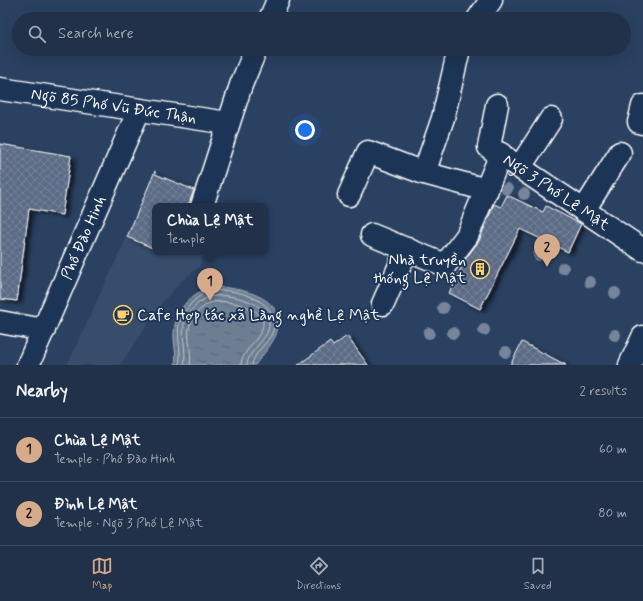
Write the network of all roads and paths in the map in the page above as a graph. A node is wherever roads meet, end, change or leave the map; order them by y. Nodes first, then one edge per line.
1 (278, 0) edge
2 (273, 12) edge
3 (253, 56) edge
4 (457, 56) edge
5 (0, 89) edge
6 (497, 105) dead end
7 (643, 106) edge
8 (139, 110) junction
9 (551, 119) dead end
10 (228, 123) junction
11 (643, 123) edge
12 (620, 153) dead end
13 (501, 154) junction
14 (520, 167) junction
15 (424, 173) junction
16 (487, 190) junction
17 (349, 195) dead end
18 (203, 203) edge
19 (584, 210) junction
20 (372, 235) dead end
21 (407, 249) junction
22 (643, 250) edge
23 (383, 304) dead end
24 (0, 322) edge
25 (44, 330) junction
26 (643, 337) edge
27 (28, 365) edge
28 (630, 365) edge

1 - 2 street
3 - 10 street
4 - 15 street
5 - 8 street, Ngõ 85 Phố Vũ Đức Thận
6 - 13 street
7 - 11 street
8 - 10 street, Ngõ 85 Phố Vũ Đức Thận
8 - 25 street, Phố Đào Hinh
9 - 14 street
10 - 18 street
12 - 19 street
13 - 14 street, Ngõ 3 Phố Lệ Mật
13 - 16 street, Ngõ 3 Phố Lệ Mật
14 - 19 street, Ngõ 3 Phố Lệ Mật
15 - 16 street
15 - 17 street
16 - 21 street, Ngõ 3 Phố Lệ Mật
19 - 22 street, Ngõ 3 Phố Lệ Mật
20 - 21 street, Ngõ 3 Phố Lệ Mật
21 - 23 street
24 - 25 street
25 - 27 street, Phố Đào Hinh
26 - 28 street

